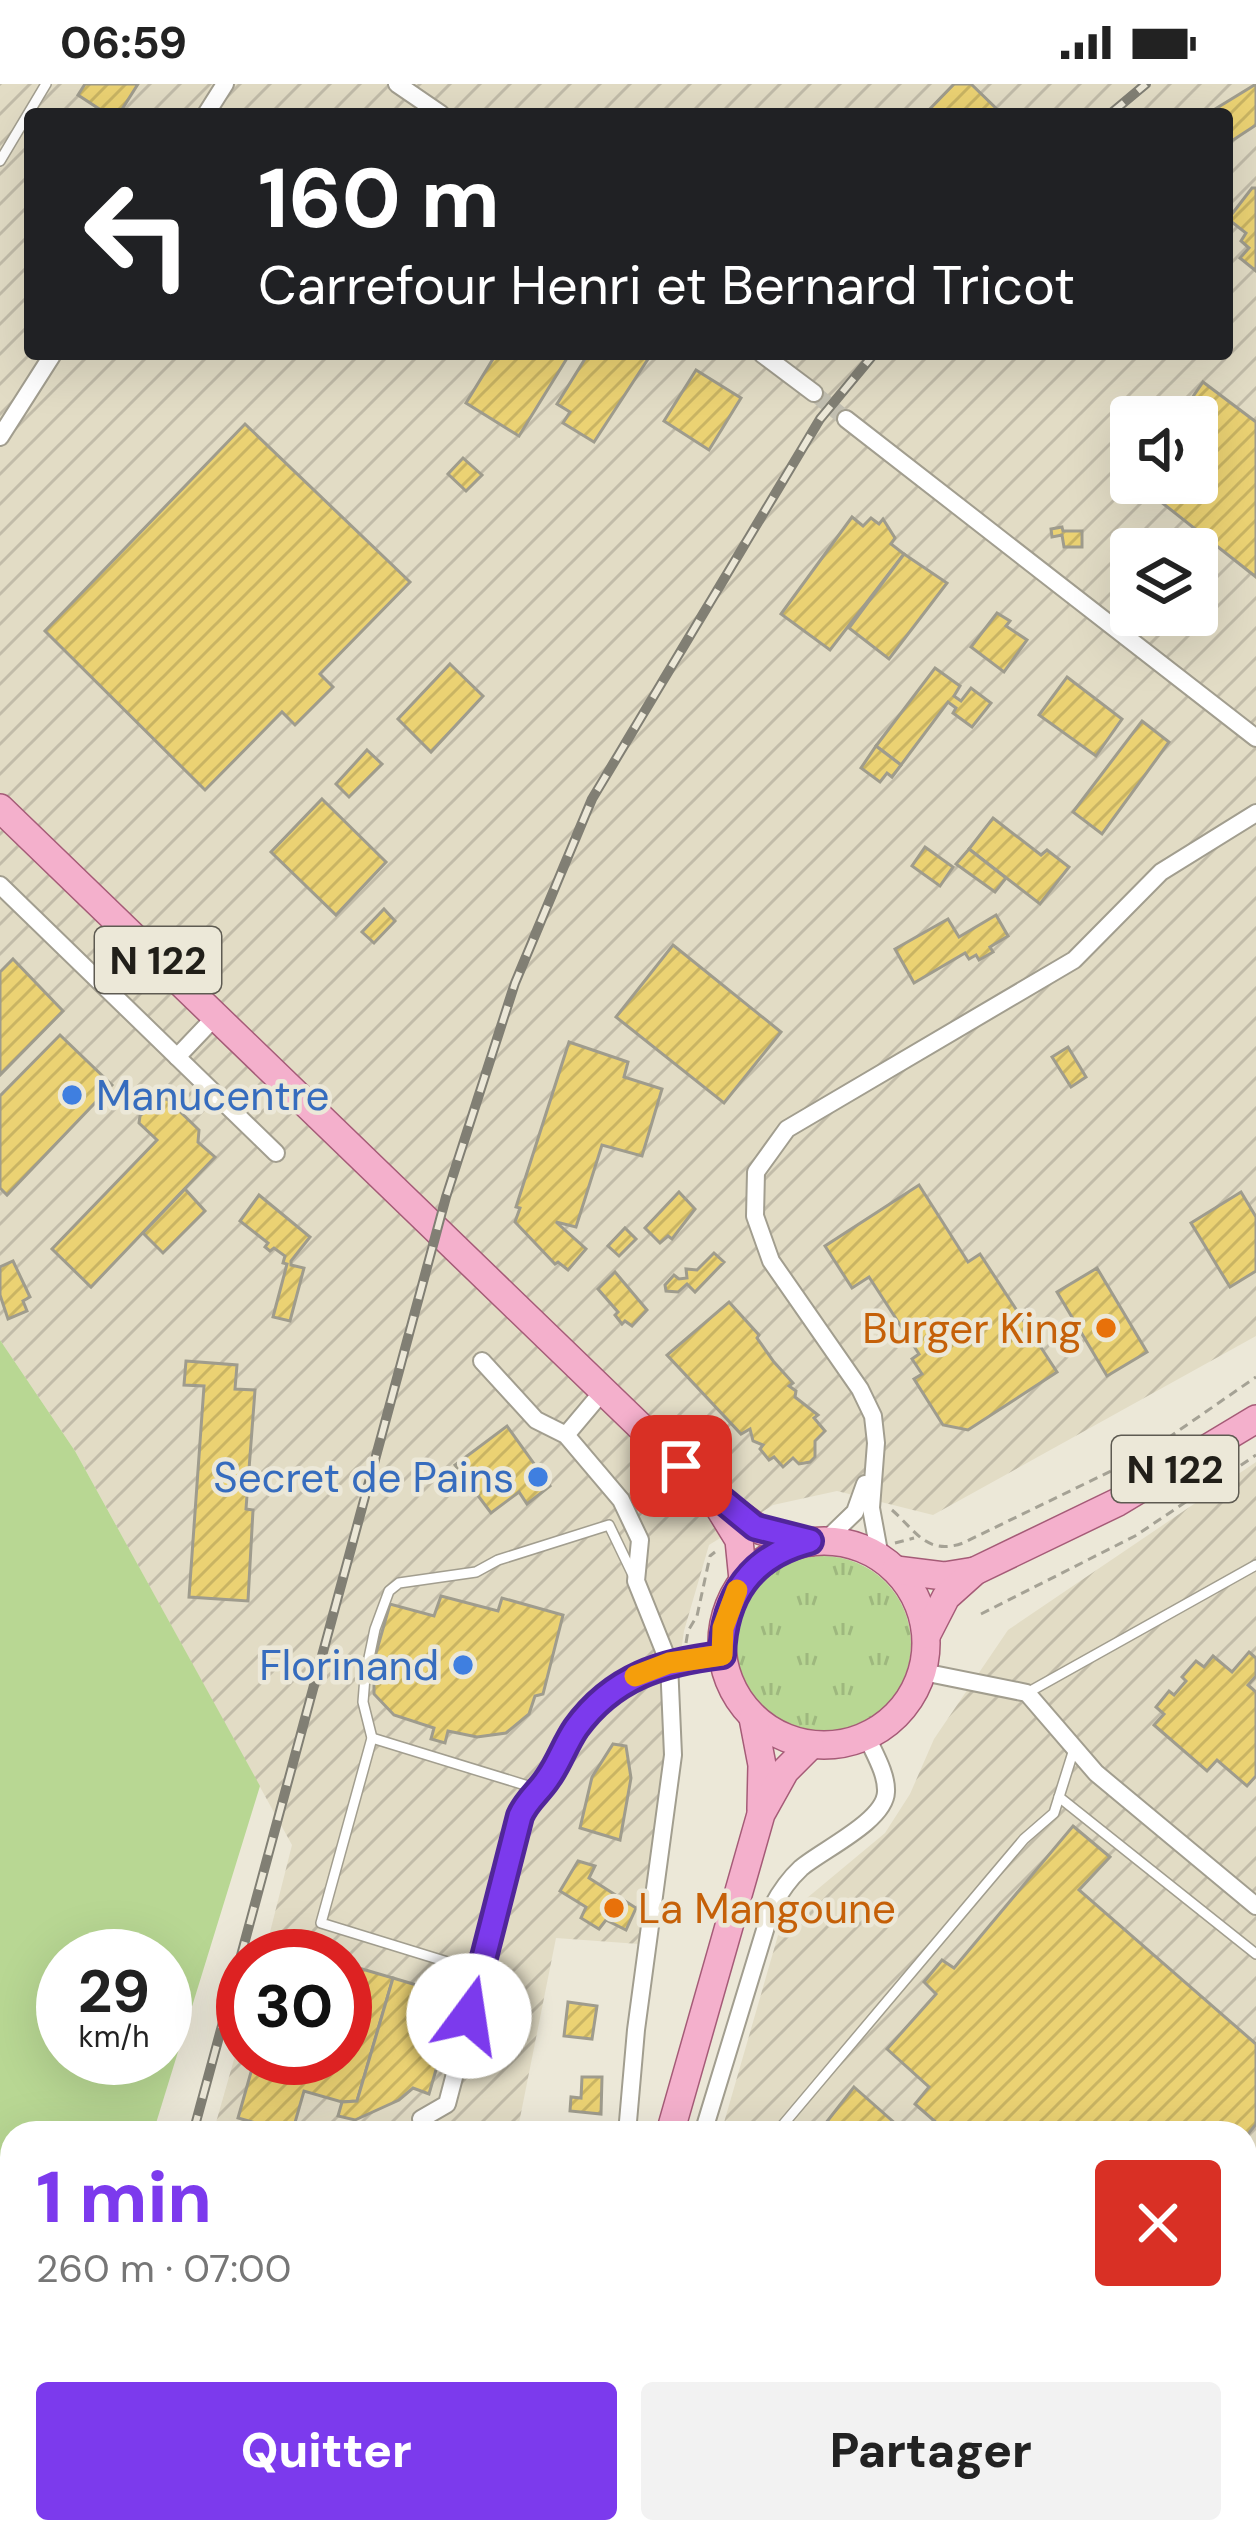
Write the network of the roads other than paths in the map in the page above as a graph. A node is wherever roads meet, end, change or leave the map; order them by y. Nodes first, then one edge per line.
1 (397, 84) edge
2 (432, 108) edge
3 (24, 120) edge
4 (0, 160) edge
5 (49, 360) edge
6 (770, 360) edge
7 (814, 394) tunnel mouth
8 (846, 419) tunnel mouth
9 (0, 437) edge
10 (1256, 738) edge
11 (0, 808) edge
12 (1256, 813) edge
13 (0, 885) edge
14 (216, 1016) junction
15 (178, 1058) junction
16 (276, 1153) dead end
17 (482, 1361) dead end
18 (603, 1390) junction
19 (1256, 1419) edge
20 (566, 1436) junction
21 (874, 1455) junction
22 (707, 1491) junction
23 (818, 1541) junction
24 (888, 1563) junction
25 (1256, 1565) edge
26 (975, 1571) junction
27 (743, 1580) junction
28 (636, 1581) junction
29 (927, 1634) junction
30 (722, 1655) junction
31 (677, 1661) junction
32 (923, 1672) junction
33 (1027, 1693) junction
34 (753, 1718) junction
35 (867, 1737) junction
36 (371, 1738) junction
37 (811, 1746) junction
38 (1074, 1750) junction
39 (538, 1789) junction
40 (1059, 1797) junction
41 (761, 1814) junction
42 (1256, 1906) edge
43 (1256, 1954) edge
44 (481, 1972) junction
45 (422, 2121) edge
46 (628, 2121) edge
47 (673, 2121) edge
48 (707, 2121) edge
49 (786, 2121) edge

1 - 2 street
3 - 4 lane
5 - 9 street
6 - 7 street
8 - 10 street
11 - 14 main road, N 122
12 - 21 street
13 - 15 street
14 - 15 street
14 - 18 main road, N 122
15 - 16 street
17 - 20 street
18 - 20 street
18 - 22 main road, N 122
19 - 26 main road, N 122
20 - 28 street
21 - 23 street
21 - 24 street
22 - 23 main road, N 122
22 - 27 main road
23 - 24 main road
23 - 27 main road
24 - 26 main road, N 122
24 - 29 main road
25 - 33 lane
26 - 29 main road, N 122
27 - 30 main road
28 - 31 street
28 - 36 lane
29 - 32 main road
30 - 31 street
30 - 34 main road
31 - 39 street
31 - 46 street
32 - 33 street
32 - 35 main road
33 - 38 street
34 - 37 main road
34 - 41 main road
35 - 37 main road
35 - 48 street
36 - 39 lane
36 - 44 lane
37 - 41 main road
38 - 40 lane
38 - 42 street
39 - 44 street
40 - 43 lane
40 - 49 lane
41 - 47 main road
44 - 45 street

